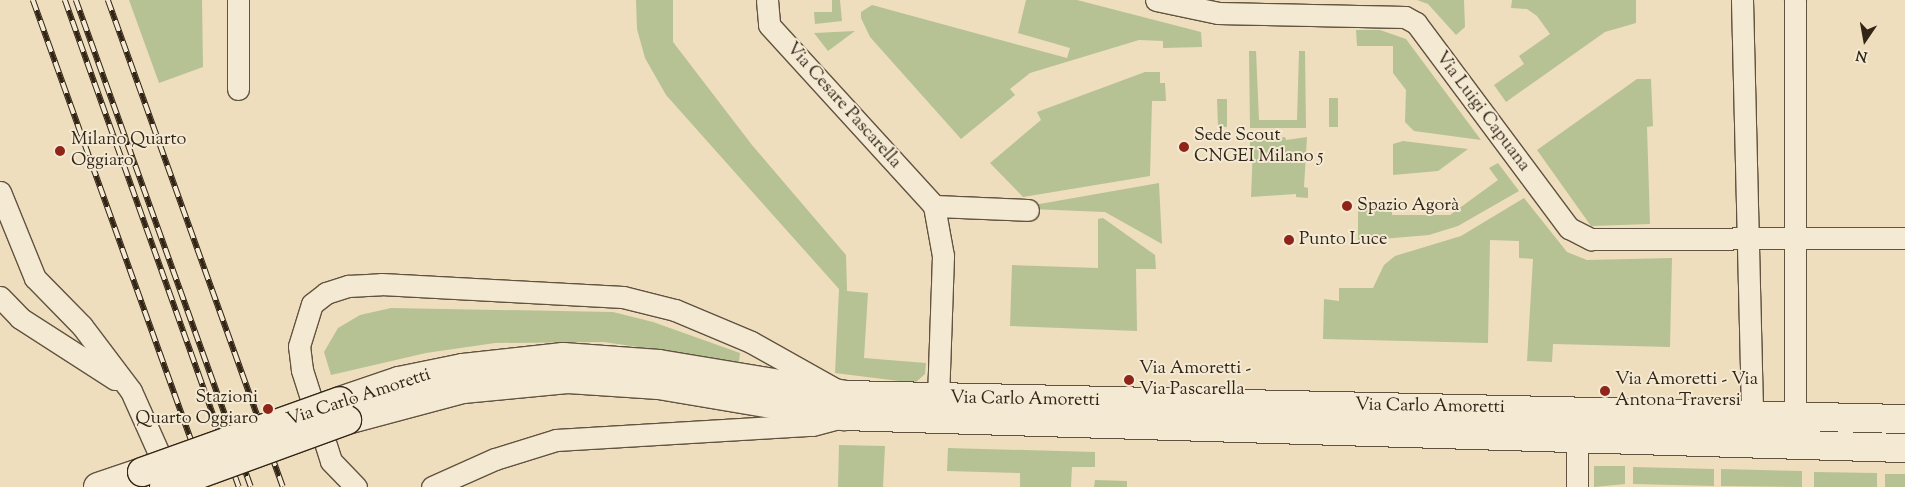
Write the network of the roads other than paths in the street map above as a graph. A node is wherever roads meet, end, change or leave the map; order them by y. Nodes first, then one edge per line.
1 (238, 0) edge
2 (767, 0) edge
3 (1156, 0) edge
4 (1742, 0) edge
5 (1795, 0) edge
6 (1277, 8) edge
7 (238, 90) dead end
8 (0, 192) edge
9 (934, 206) junction
10 (1028, 210) dead end
11 (0, 227) edge
12 (18, 238) junction
13 (1905, 238) edge
14 (1749, 239) junction
15 (1794, 239) junction
16 (50, 295) junction
17 (0, 298) edge
18 (31, 324) junction
19 (131, 391) junction
20 (938, 399) junction
21 (844, 405) junction
22 (344, 410) junction
23 (1752, 415) junction
24 (1796, 416) junction
25 (1905, 418) edge
26 (1578, 440) junction
27 (1773, 444) junction
28 (1905, 448) edge
29 (98, 487) edge
30 (164, 487) edge
31 (174, 487) edge
32 (356, 487) edge
33 (433, 487) edge
34 (1577, 487) edge

1 - 7 street
2 - 9 street, Via Cesare Pascarella
3 - 6 street, Via Luigi Capuana
4 - 14 street
5 - 15 street
6 - 14 street, Via Luigi Capuana
8 - 12 street
9 - 10 street
9 - 20 street
11 - 12 street
12 - 16 street
13 - 15 street, Via Luigi Capuana
14 - 15 street, Via Luigi Capuana
14 - 23 street
15 - 24 street
16 - 18 street
16 - 19 street
17 - 18 street
18 - 19 street
19 - 31 street
20 - 21 street, Via Carlo Amoretti
20 - 23 street, Via Carlo Amoretti
21 - 22 street, Via Carlo Amoretti
21 - 26 street, Via Carlo Amoretti
21 - 32 street
21 - 33 street, Via Carlo Amoretti
22 - 29 street, Via Carlo Amoretti, bridge
22 - 30 street, Via Carlo Amoretti, bridge
23 - 24 street, Via Carlo Amoretti
23 - 27 street
24 - 25 street, Via Carlo Amoretti
24 - 27 street
26 - 27 street, Via Carlo Amoretti
26 - 34 street
27 - 28 street, Via Carlo Amoretti

